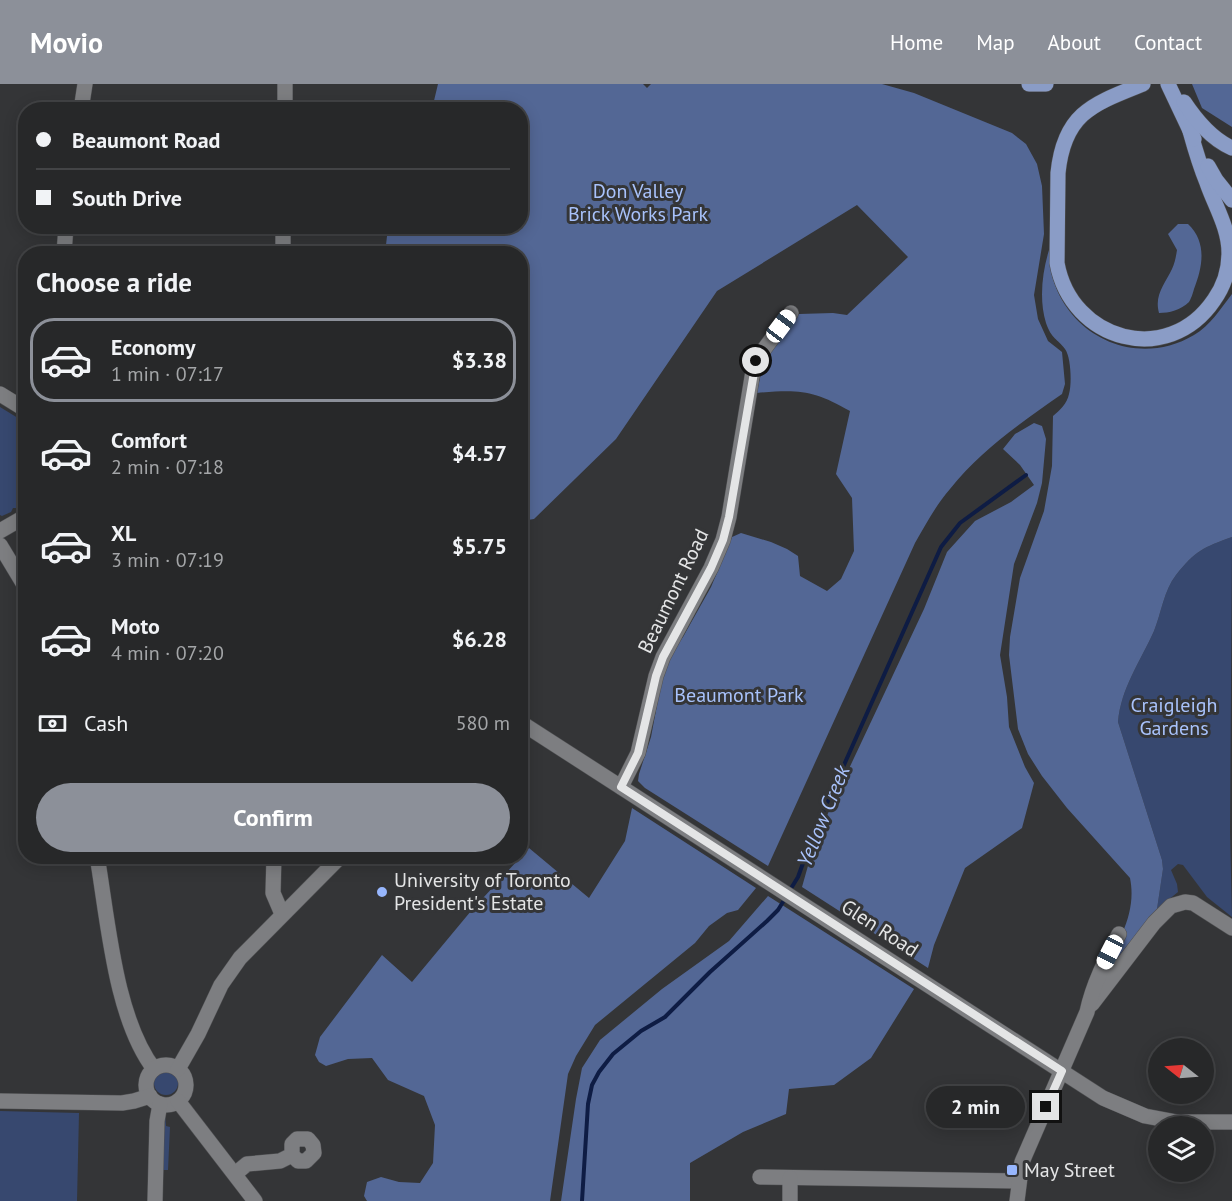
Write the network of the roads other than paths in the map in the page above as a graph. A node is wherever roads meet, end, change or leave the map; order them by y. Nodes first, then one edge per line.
1 (85, 84) edge
2 (285, 84) edge
3 (1029, 84) edge
4 (1046, 84) edge
5 (1143, 84) edge
6 (1168, 84) edge
7 (1173, 84) edge
8 (82, 102) edge
9 (285, 102) edge
10 (1184, 110) junction
11 (1190, 131) junction
12 (1232, 148) edge
13 (1232, 200) edge
14 (791, 313) dead end
15 (0, 394) edge
16 (18, 405) edge
17 (18, 521) edge
18 (0, 531) edge
19 (0, 545) edge
20 (18, 575) edge
21 (528, 727) edge
22 (621, 787) junction
23 (98, 864) edge
24 (274, 864) edge
25 (333, 864) edge
26 (282, 914) junction
27 (1232, 928) edge
28 (1119, 934) dead end
29 (1087, 1011) junction
30 (178, 1069) junction
31 (154, 1070) junction
32 (1062, 1071) junction
33 (155, 1100) junction
34 (0, 1101) edge
35 (178, 1101) junction
36 (1232, 1122) edge
37 (292, 1155) dead end
38 (235, 1174) junction
39 (760, 1177) dead end
40 (790, 1178) junction
41 (1018, 1181) junction
42 (155, 1201) edge
43 (255, 1201) edge
44 (790, 1201) edge
45 (1017, 1201) edge

1 - 8 street
2 - 9 street
3 - 4 main road
5 - 11 main road
6 - 10 main road
7 - 10 main road
10 - 11 main road
10 - 12 main road
11 - 13 main road
14 - 22 street, Beaumont Road
15 - 16 street
17 - 18 street
19 - 20 street
21 - 22 street, Glen Road
22 - 32 street, Glen Road
23 - 31 street
24 - 26 street
25 - 26 street
26 - 30 street
27 - 29 street
28 - 29 street
29 - 32 street
30 - 31 street
30 - 35 street
31 - 33 street
32 - 36 street, Glen Road
32 - 41 street
33 - 34 street
33 - 35 street
33 - 42 street
35 - 38 street
37 - 38 street
38 - 43 street
39 - 40 street
40 - 41 street
40 - 44 street
41 - 45 street

